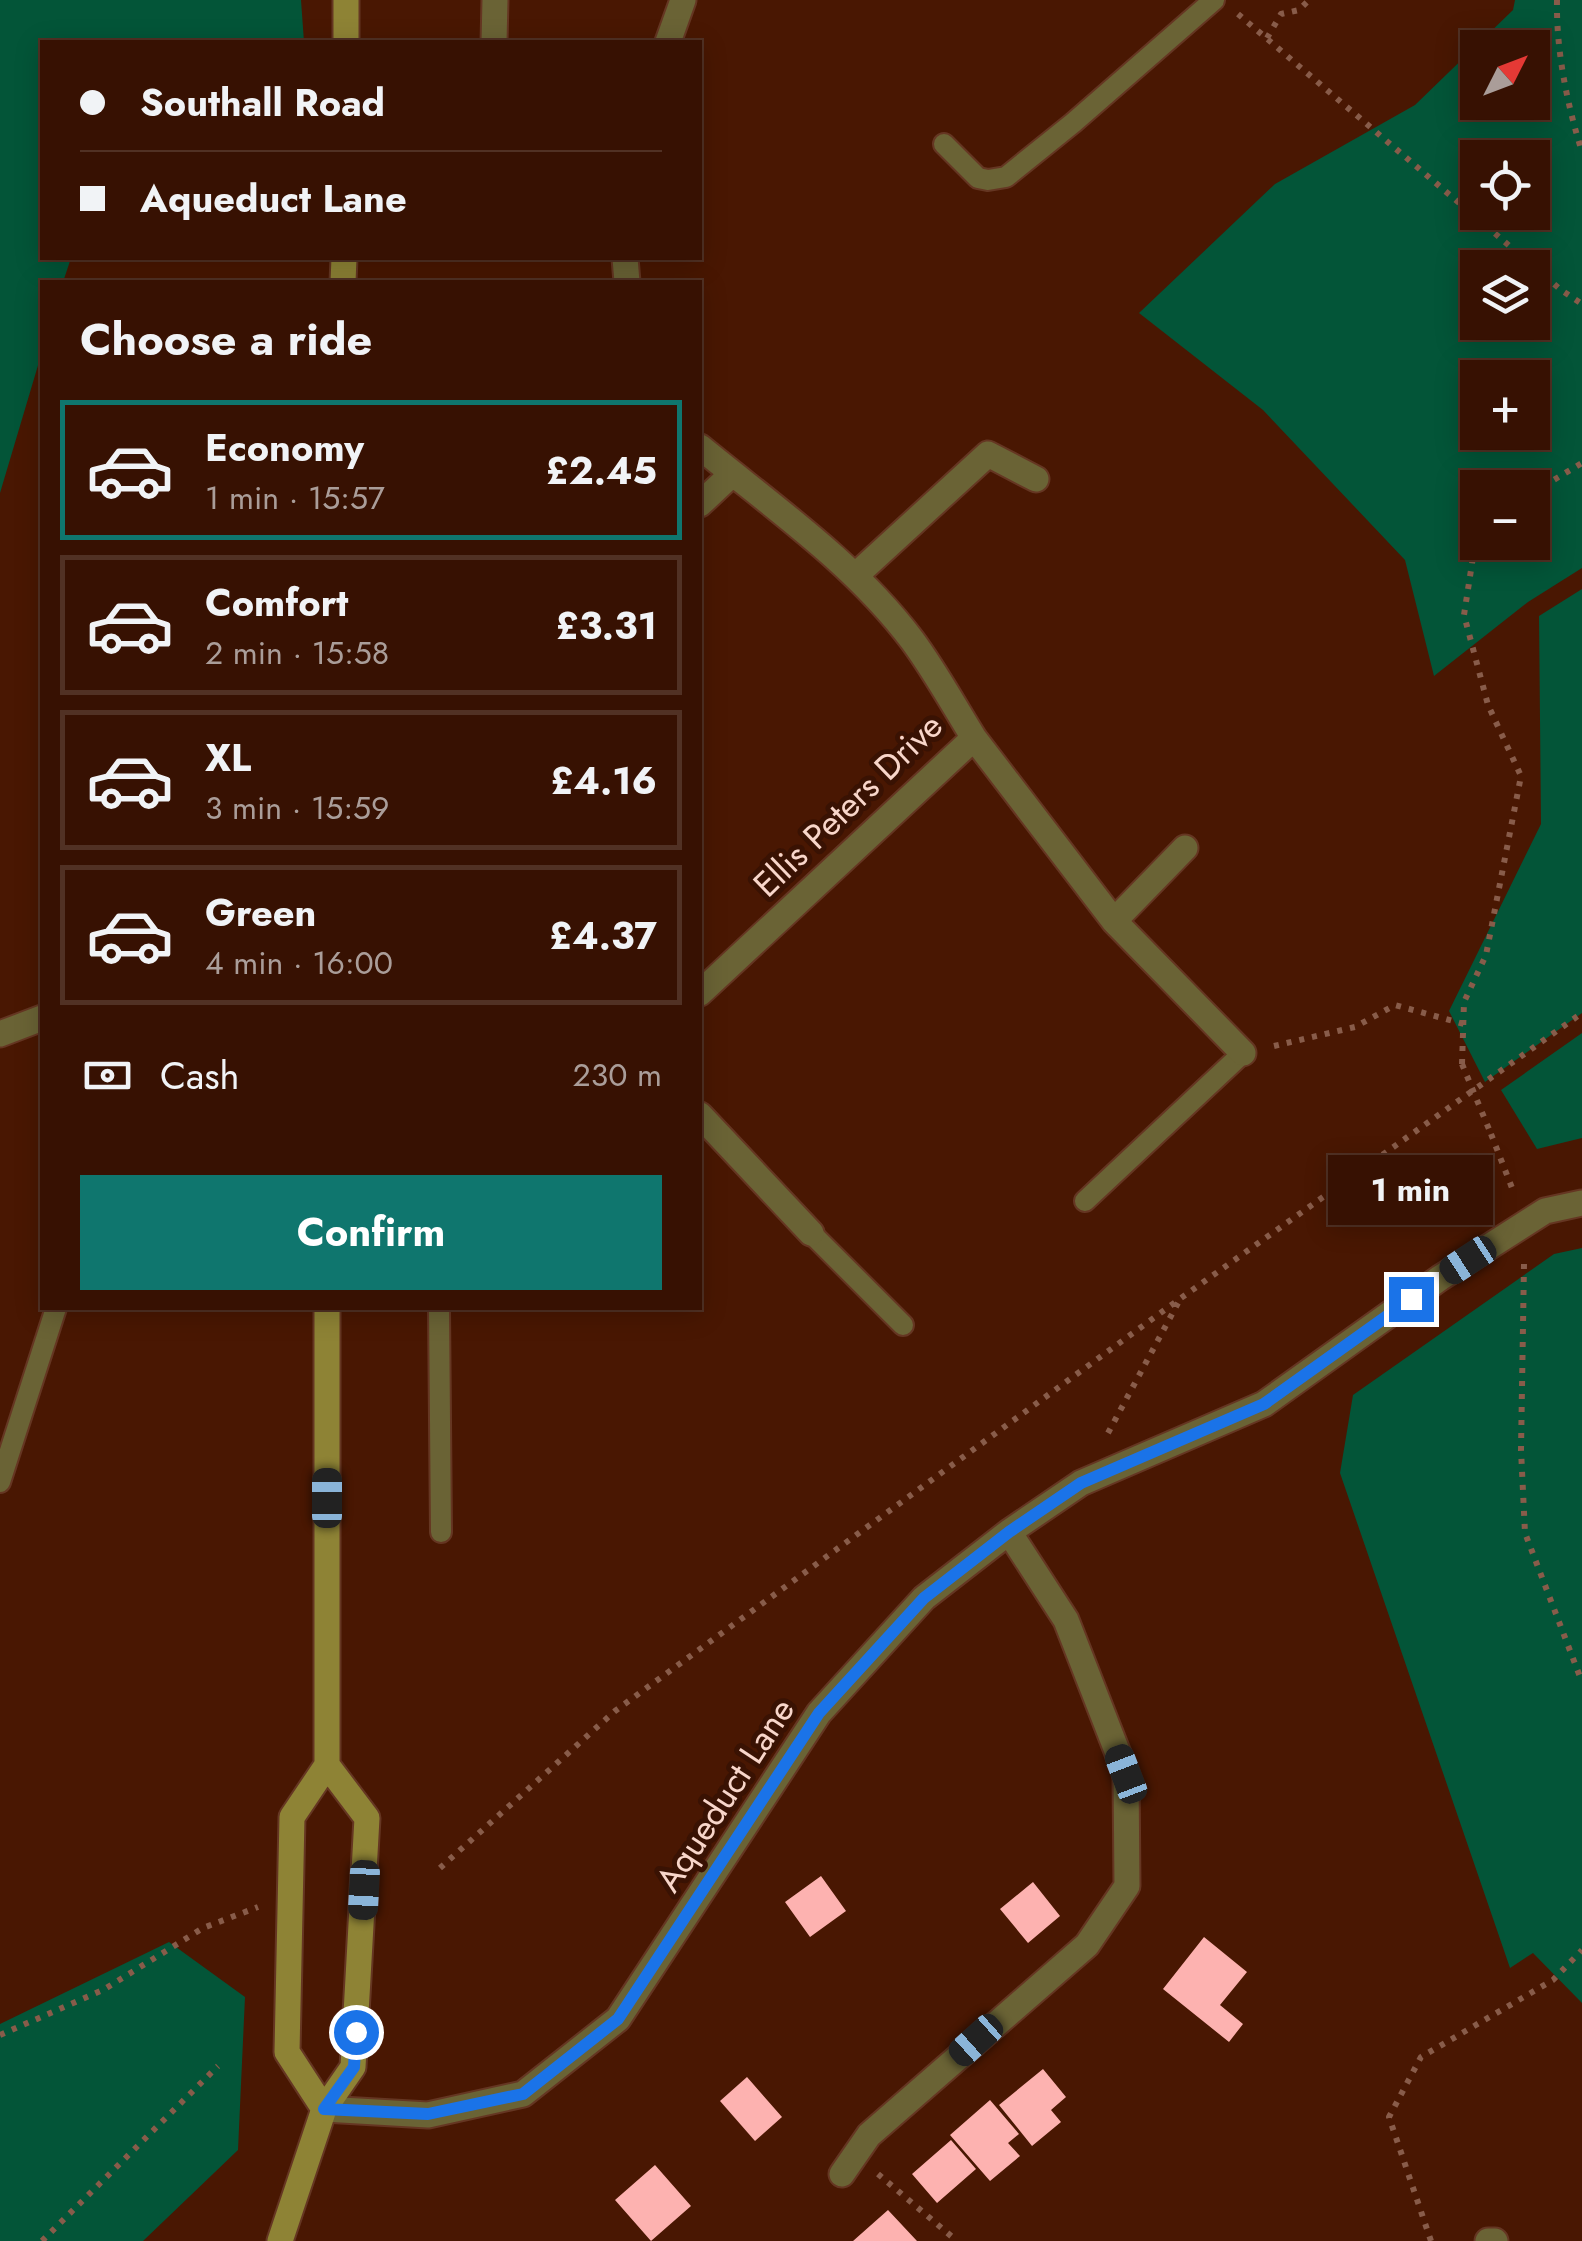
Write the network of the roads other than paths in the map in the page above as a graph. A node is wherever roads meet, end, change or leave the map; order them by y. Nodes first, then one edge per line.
1 (346, 0) edge
2 (495, 0) edge
3 (683, 0) edge
4 (1224, 5) edge
5 (346, 40) edge
6 (494, 40) edge
7 (669, 40) edge
8 (944, 144) dead end
9 (702, 449) edge
10 (732, 474) junction
11 (1036, 479) dead end
12 (702, 502) edge
13 (855, 576) junction
14 (974, 738) junction
15 (1184, 848) dead end
16 (1114, 921) junction
17 (702, 990) edge
18 (40, 1019) edge
19 (0, 1034) edge
20 (1243, 1053) joint
21 (702, 1117) edge
22 (1085, 1201) dead end
23 (1582, 1204) edge
24 (812, 1232) joint
25 (55, 1310) edge
26 (327, 1310) edge
27 (438, 1310) edge
28 (904, 1325) dead end
29 (0, 1482) edge
30 (441, 1532) dead end
31 (1009, 1532) junction
32 (327, 1765) junction
33 (324, 2109) junction
34 (848, 2164) road end
35 (280, 2241) edge

1 - 5 street
2 - 6 street
3 - 7 street
4 - 8 lane
9 - 10 street, Ellis Peters Drive
10 - 12 street
10 - 13 street, Ellis Peters Drive
11 - 13 street
13 - 14 street, Ellis Peters Drive
14 - 16 street
14 - 17 street, Ellis Peters Drive
15 - 16 street
16 - 20 street
18 - 19 street
20 - 22 lane
21 - 24 street
23 - 31 street, Aqueduct Lane
24 - 28 lane
25 - 29 lane
26 - 32 street
27 - 30 lane
31 - 33 street, Aqueduct Lane
31 - 34 street
32 - 33 street
32 - 33 street
33 - 35 street

